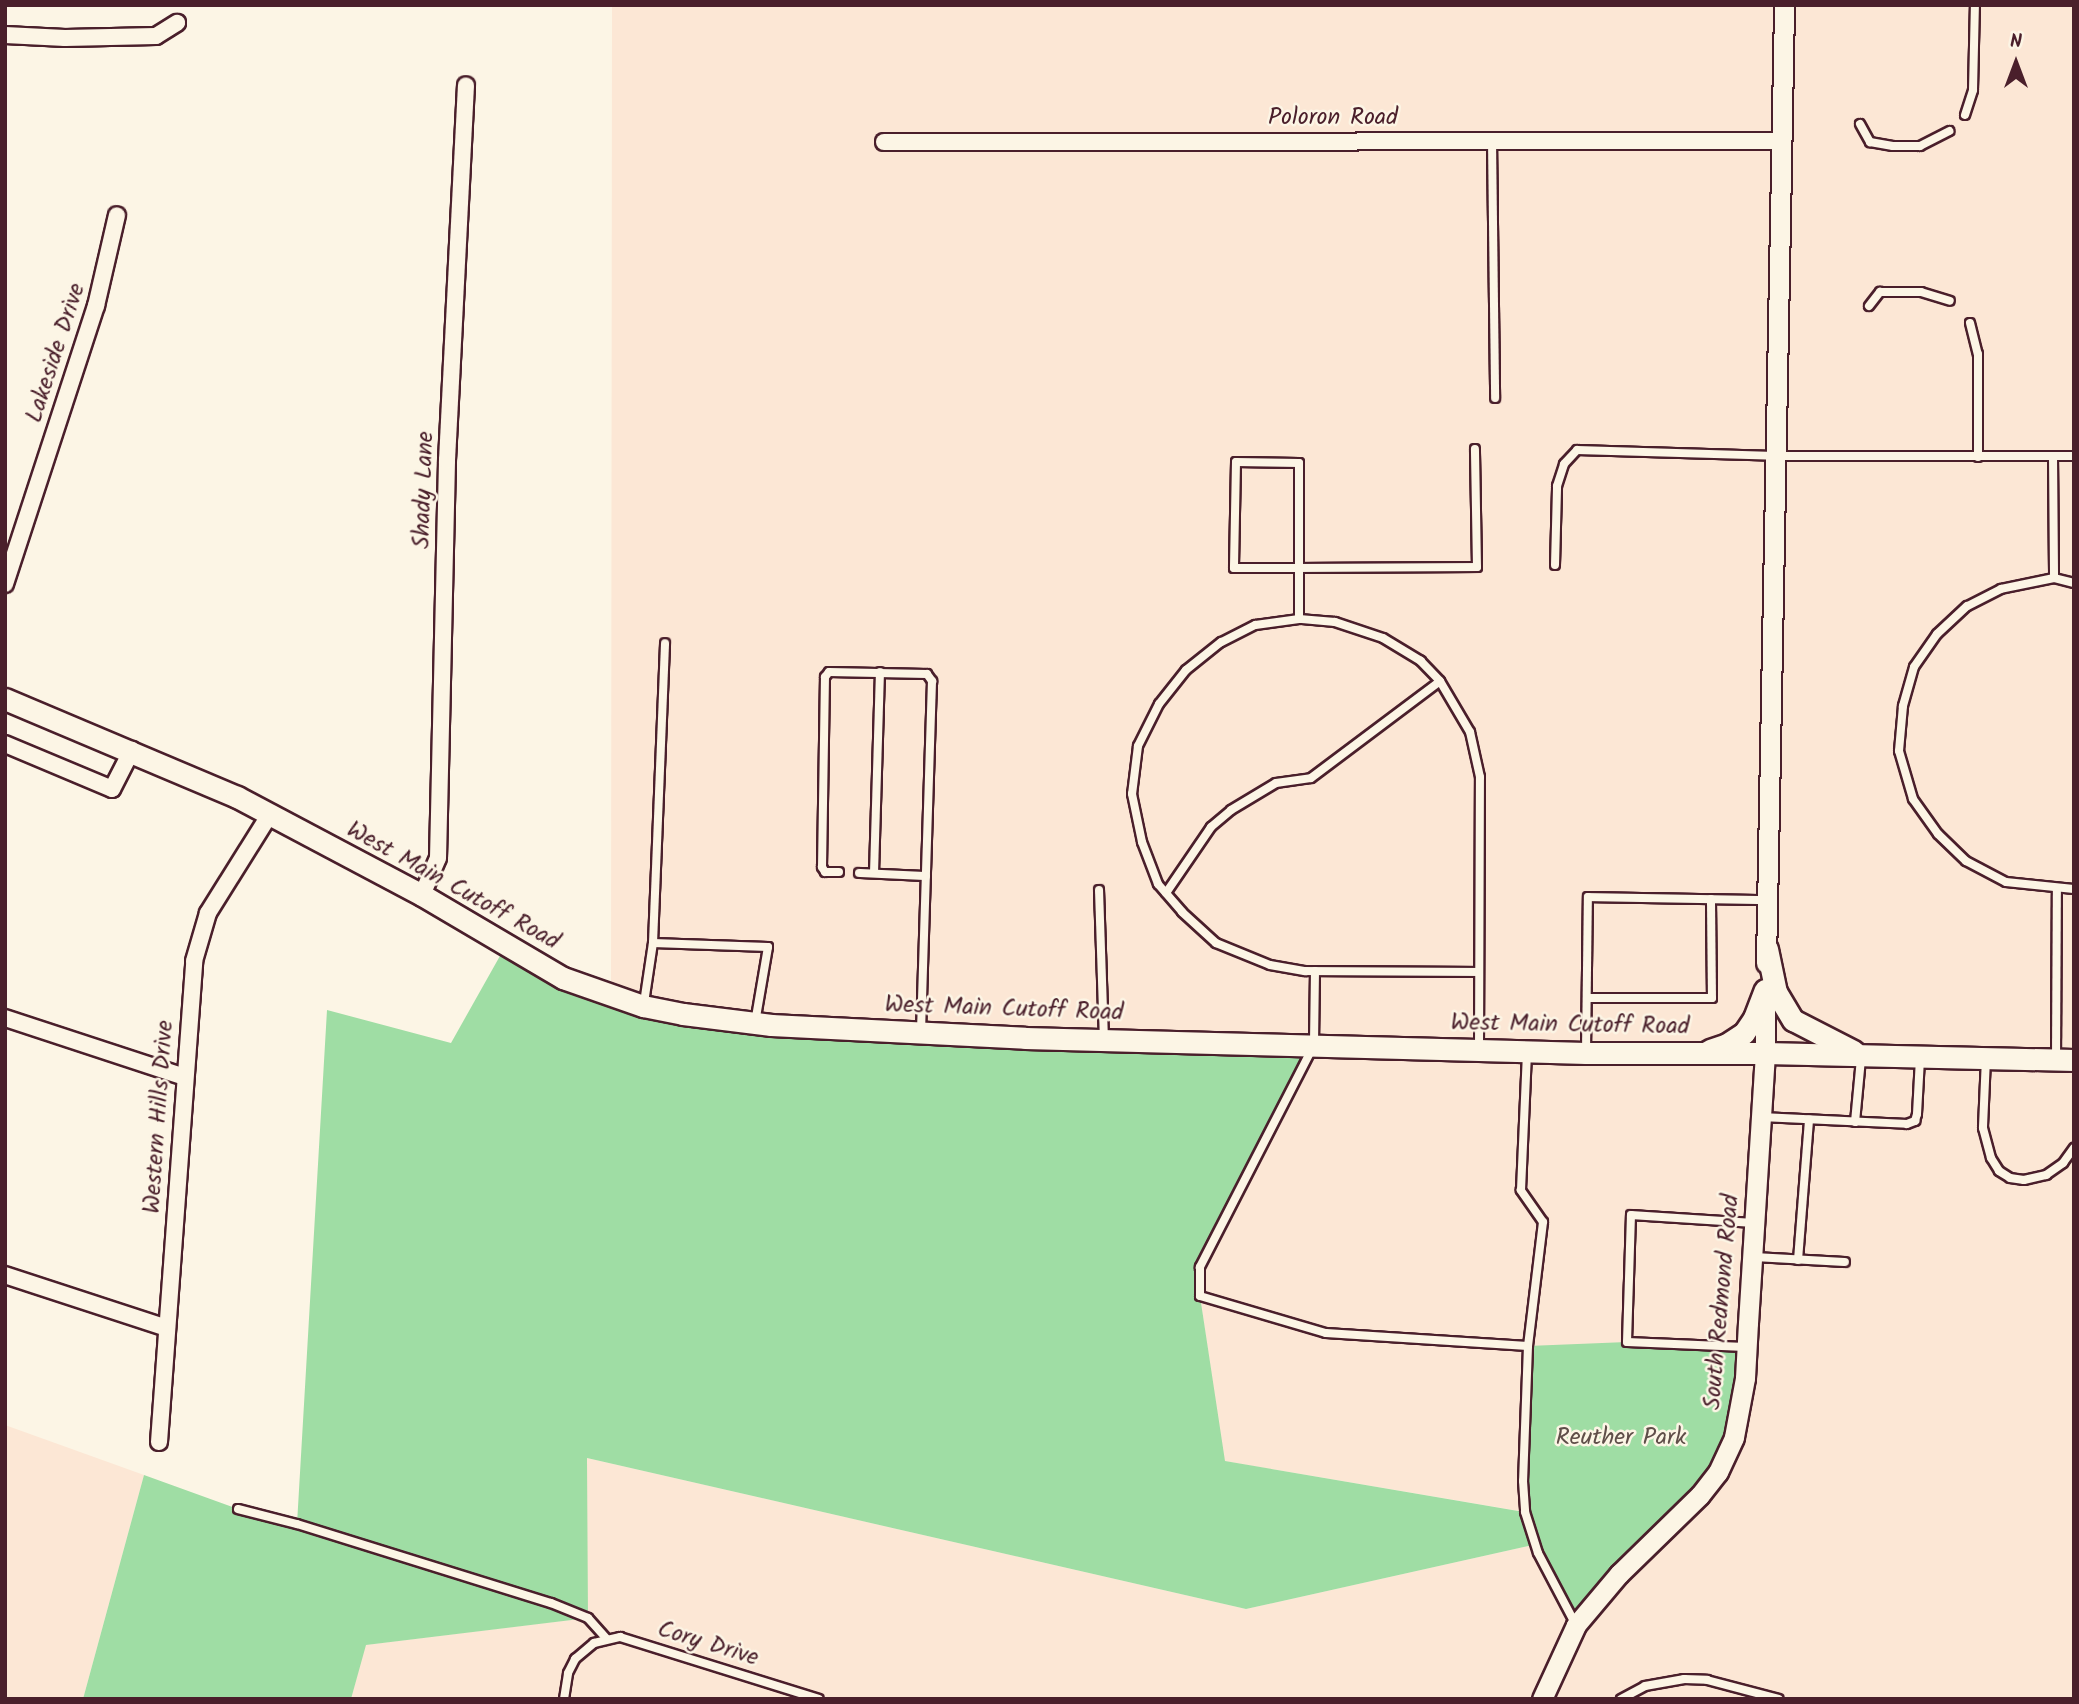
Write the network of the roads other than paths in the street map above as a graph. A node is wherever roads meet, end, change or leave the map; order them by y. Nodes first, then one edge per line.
1 (1784, 5) edge
2 (1975, 5) edge
3 (177, 23) dead end
4 (5, 35) edge
5 (466, 85) dead end
6 (1965, 115) dead end
7 (1860, 124) dead end
8 (1950, 131) dead end
9 (1492, 141) junction
10 (1782, 141) junction
11 (884, 142) dead end
12 (117, 215) dead end
13 (1950, 301) dead end
14 (1869, 306) dead end
15 (1970, 323) dead end
16 (1495, 398) dead end
17 (1475, 449) dead end
18 (1775, 456) junction
19 (2074, 456) edge
20 (1978, 457) junction
21 (2053, 457) junction
22 (1555, 565) dead end
23 (1298, 568) junction
24 (2054, 578) junction
25 (2074, 583) edge
26 (5, 584) edge
27 (1298, 619) junction
28 (665, 643) dead end
29 (880, 672) junction
30 (1440, 681) junction
31 (5, 699) edge
32 (5, 744) edge
33 (132, 750) junction
34 (270, 814) junction
35 (839, 872) dead end
36 (859, 873) dead end
37 (874, 873) junction
38 (926, 876) junction
39 (2074, 889) edge
40 (2057, 890) junction
41 (1099, 891) dead end
42 (1166, 893) junction
43 (422, 895) junction
44 (1712, 899) junction
45 (1768, 900) junction
46 (653, 943) junction
47 (1767, 949) junction
48 (1315, 971) junction
49 (1479, 972) junction
50 (1765, 990) junction
51 (1587, 998) junction
52 (643, 1006) junction
53 (5, 1018) edge
54 (755, 1023) junction
55 (920, 1032) junction
56 (1104, 1040) junction
57 (1314, 1045) junction
58 (1479, 1049) junction
59 (1527, 1050) junction
60 (1586, 1053) junction
61 (1765, 1053) junction
62 (1698, 1055) junction
63 (1861, 1055) junction
64 (1920, 1056) junction
65 (1986, 1058) junction
66 (2065, 1060) edge
67 (184, 1077) junction
68 (1761, 1117) junction
69 (1809, 1119) junction
70 (1855, 1122) junction
71 (2074, 1148) edge
72 (1754, 1223) junction
73 (1752, 1256) junction
74 (1798, 1260) junction
75 (1845, 1262) dead end
76 (5, 1275) edge
77 (167, 1328) junction
78 (1528, 1346) junction
79 (1747, 1347) junction
80 (159, 1441) dead end
81 (238, 1509) dead end
82 (1576, 1625) junction
83 (606, 1638) junction
84 (564, 1699) edge
85 (819, 1699) edge
86 (1542, 1699) edge
87 (1620, 1699) edge
88 (1779, 1699) edge

1 - 10 street, South Redmond Road
2 - 6 lane
3 - 4 street
5 - 43 street, Shady Lane
7 - 8 lane
9 - 10 street, Poloron Road
9 - 11 street, Poloron Road
9 - 16 lane
10 - 18 street, South Redmond Road
12 - 26 street, Lakeside Drive
13 - 14 lane
15 - 20 lane
17 - 23 lane
18 - 20 lane
18 - 22 lane
18 - 45 street, South Redmond Road
19 - 21 lane
20 - 21 lane
21 - 24 lane
23 - 23 lane
23 - 27 lane
24 - 25 lane
24 - 40 lane
27 - 30 lane
27 - 42 lane
28 - 46 lane
29 - 35 lane
29 - 37 lane
29 - 38 lane
30 - 42 lane
30 - 49 lane
31 - 33 main road, West Main Cutoff Road
32 - 33 street
33 - 34 main road, West Main Cutoff Road
34 - 43 main road, West Main Cutoff Road
34 - 67 street, Western Hills Drive
36 - 37 lane
37 - 38 lane
38 - 55 lane
39 - 40 lane
40 - 66 lane
41 - 56 lane
42 - 48 lane
43 - 52 main road, West Main Cutoff Road
44 - 45 lane
44 - 51 lane
44 - 51 lane
45 - 47 street, South Redmond Road
46 - 52 lane
46 - 54 lane
47 - 50 street, South Redmond Road
47 - 63 main road
48 - 49 lane
48 - 57 lane
49 - 58 lane
50 - 61 street, South Redmond Road
50 - 62 main road
51 - 60 lane
52 - 54 main road, West Main Cutoff Road
53 - 67 street
54 - 55 main road, West Main Cutoff Road
55 - 56 main road, West Main Cutoff Road
56 - 57 main road, West Main Cutoff Road
57 - 58 main road, West Main Cutoff Road
57 - 78 lane
58 - 59 main road, West Main Cutoff Road
59 - 60 main road, West Main Cutoff Road
59 - 78 lane
60 - 62 main road, West Main Cutoff Road
61 - 62 main road, West Main Cutoff Road
61 - 63 main road, West Main Cutoff Road
61 - 68 street, South Redmond Road
63 - 64 main road, West Main Cutoff Road
63 - 70 lane
64 - 65 main road, West Main Cutoff Road
64 - 70 lane
65 - 66 main road, West Main Cutoff Road
65 - 71 lane
67 - 77 street, Western Hills Drive
68 - 69 lane
68 - 72 street, South Redmond Road
69 - 70 lane
69 - 74 lane
72 - 73 street, South Redmond Road
72 - 79 lane
73 - 74 lane
73 - 79 street, South Redmond Road
74 - 75 lane
76 - 77 street
77 - 80 street, Western Hills Drive
78 - 82 lane
79 - 82 street, South Redmond Road
81 - 83 lane
82 - 86 street, South Redmond Road
83 - 84 lane
83 - 85 lane, Cory Drive
87 - 88 lane

